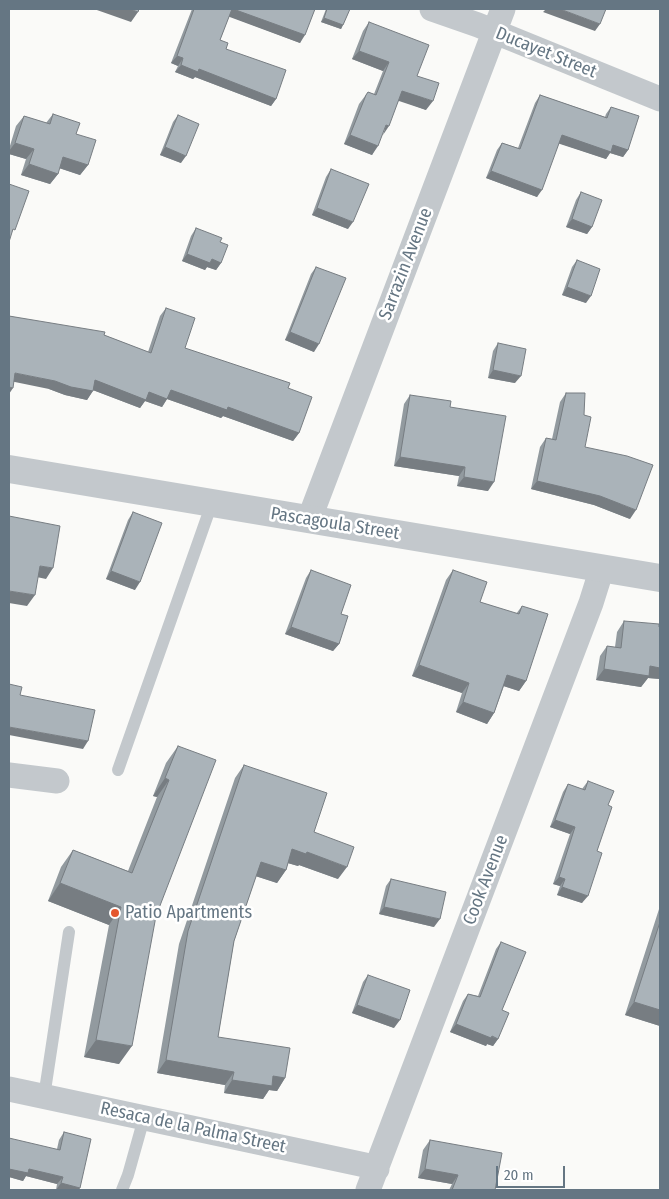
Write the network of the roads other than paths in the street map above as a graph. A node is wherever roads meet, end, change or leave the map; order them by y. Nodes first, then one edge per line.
1 (432, 9) edge
2 (499, 20) edge
3 (660, 99) edge
4 (9, 469) edge
5 (212, 503) junction
6 (309, 520) junction
7 (602, 568) junction
8 (660, 578) edge
9 (118, 770) dead end
10 (9, 775) edge
11 (57, 781) dead end
12 (69, 932) dead end
13 (9, 1089) edge
14 (44, 1096) junction
15 (144, 1118) junction
16 (372, 1180) edge
17 (122, 1190) edge

1 - 2 street, Ducayet Street
2 - 3 street, Ducayet Street
2 - 6 street, Sarrazin Avenue
4 - 5 street, Pascagoula Street
5 - 6 street, Pascagoula Street
5 - 9 lane
6 - 7 street, Pascagoula Street
7 - 8 street, Pascagoula Street
7 - 16 street, Cook Avenue
10 - 11 street
12 - 14 lane
13 - 14 street, Resaca de la Palma Street
14 - 15 street, Resaca de la Palma Street
15 - 16 street, Resaca de la Palma Street
15 - 17 lane

